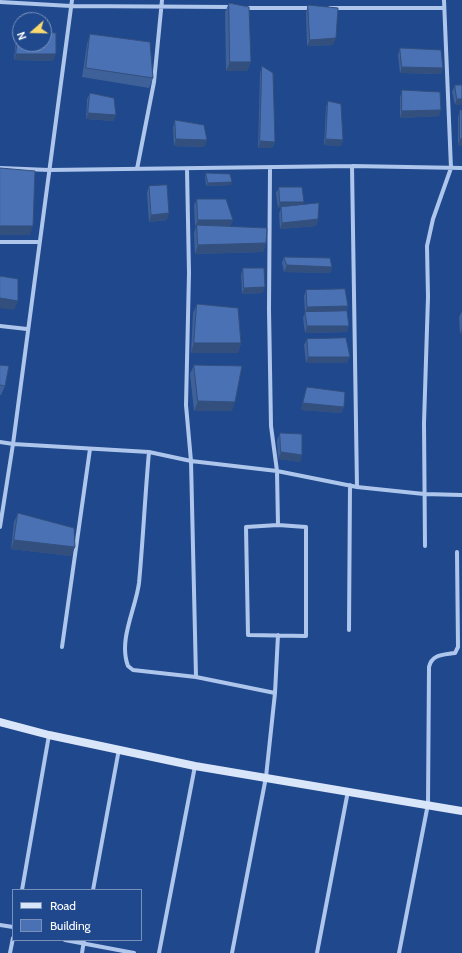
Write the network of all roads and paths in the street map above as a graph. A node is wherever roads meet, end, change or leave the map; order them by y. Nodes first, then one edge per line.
1 (72, 0) edge
2 (162, 0) edge
3 (444, 0) edge
4 (0, 2) edge
5 (71, 6) junction
6 (162, 7) junction
7 (318, 8) edge
8 (326, 8) edge
9 (443, 8) junction
10 (352, 166) junction
11 (0, 168) edge
12 (270, 168) junction
13 (451, 168) junction
14 (462, 168) edge
15 (137, 169) junction
16 (187, 169) junction
17 (49, 170) junction
18 (0, 242) edge
19 (39, 242) junction
20 (0, 326) edge
21 (27, 329) junction
22 (0, 442) edge
23 (13, 444) junction
24 (90, 449) junction
25 (149, 452) junction
26 (191, 461) junction
27 (277, 471) junction
28 (350, 485) junction
29 (357, 487) junction
30 (424, 494) junction
31 (462, 495) edge
32 (278, 525) junction
33 (0, 527) edge
34 (425, 546) dead end
35 (457, 552) dead end
36 (349, 630) dead end
37 (278, 635) junction
38 (62, 647) dead end
39 (196, 677) junction
40 (275, 693) junction
41 (0, 722) edge
42 (49, 735) junction
43 (119, 749) junction
44 (195, 766) junction
45 (266, 777) junction
46 (348, 791) junction
47 (428, 804) junction
48 (462, 811) edge
49 (22, 889) edge
50 (93, 889) edge
51 (0, 925) edge
52 (12, 927) edge
53 (12, 941) edge
54 (84, 942) edge
55 (10, 953) edge
56 (82, 953) edge
57 (134, 953) edge
58 (159, 953) edge
59 (232, 953) edge
60 (317, 953) edge
61 (398, 953) edge

1 - 5 street
2 - 6 street
3 - 9 street
4 - 5 street
5 - 6 street
5 - 17 street
6 - 7 street
6 - 15 street
8 - 9 street
9 - 13 street
10 - 12 street
10 - 13 street
10 - 29 street
11 - 17 street
12 - 16 street
12 - 27 street
13 - 14 street
13 - 30 street
15 - 16 street
15 - 17 street
16 - 26 street
17 - 19 street
18 - 19 street
19 - 21 street
20 - 21 street
21 - 23 street
22 - 23 street
23 - 24 street
23 - 33 street
24 - 25 street
24 - 38 street
25 - 26 street
25 - 39 street
26 - 27 street
26 - 39 street
27 - 28 street
27 - 32 street
28 - 29 street
28 - 36 street
29 - 30 street
30 - 31 street
30 - 34 street
32 - 37 street
32 - 37 street
35 - 47 street
37 - 40 street
39 - 40 street
40 - 45 street
41 - 42 street
42 - 43 street
42 - 49 street
43 - 44 street
43 - 50 street
44 - 45 street
44 - 58 street
45 - 46 street
45 - 59 street
46 - 47 street
46 - 60 street
47 - 48 street
47 - 61 street
51 - 52 street
53 - 55 street
54 - 56 street
54 - 57 street

